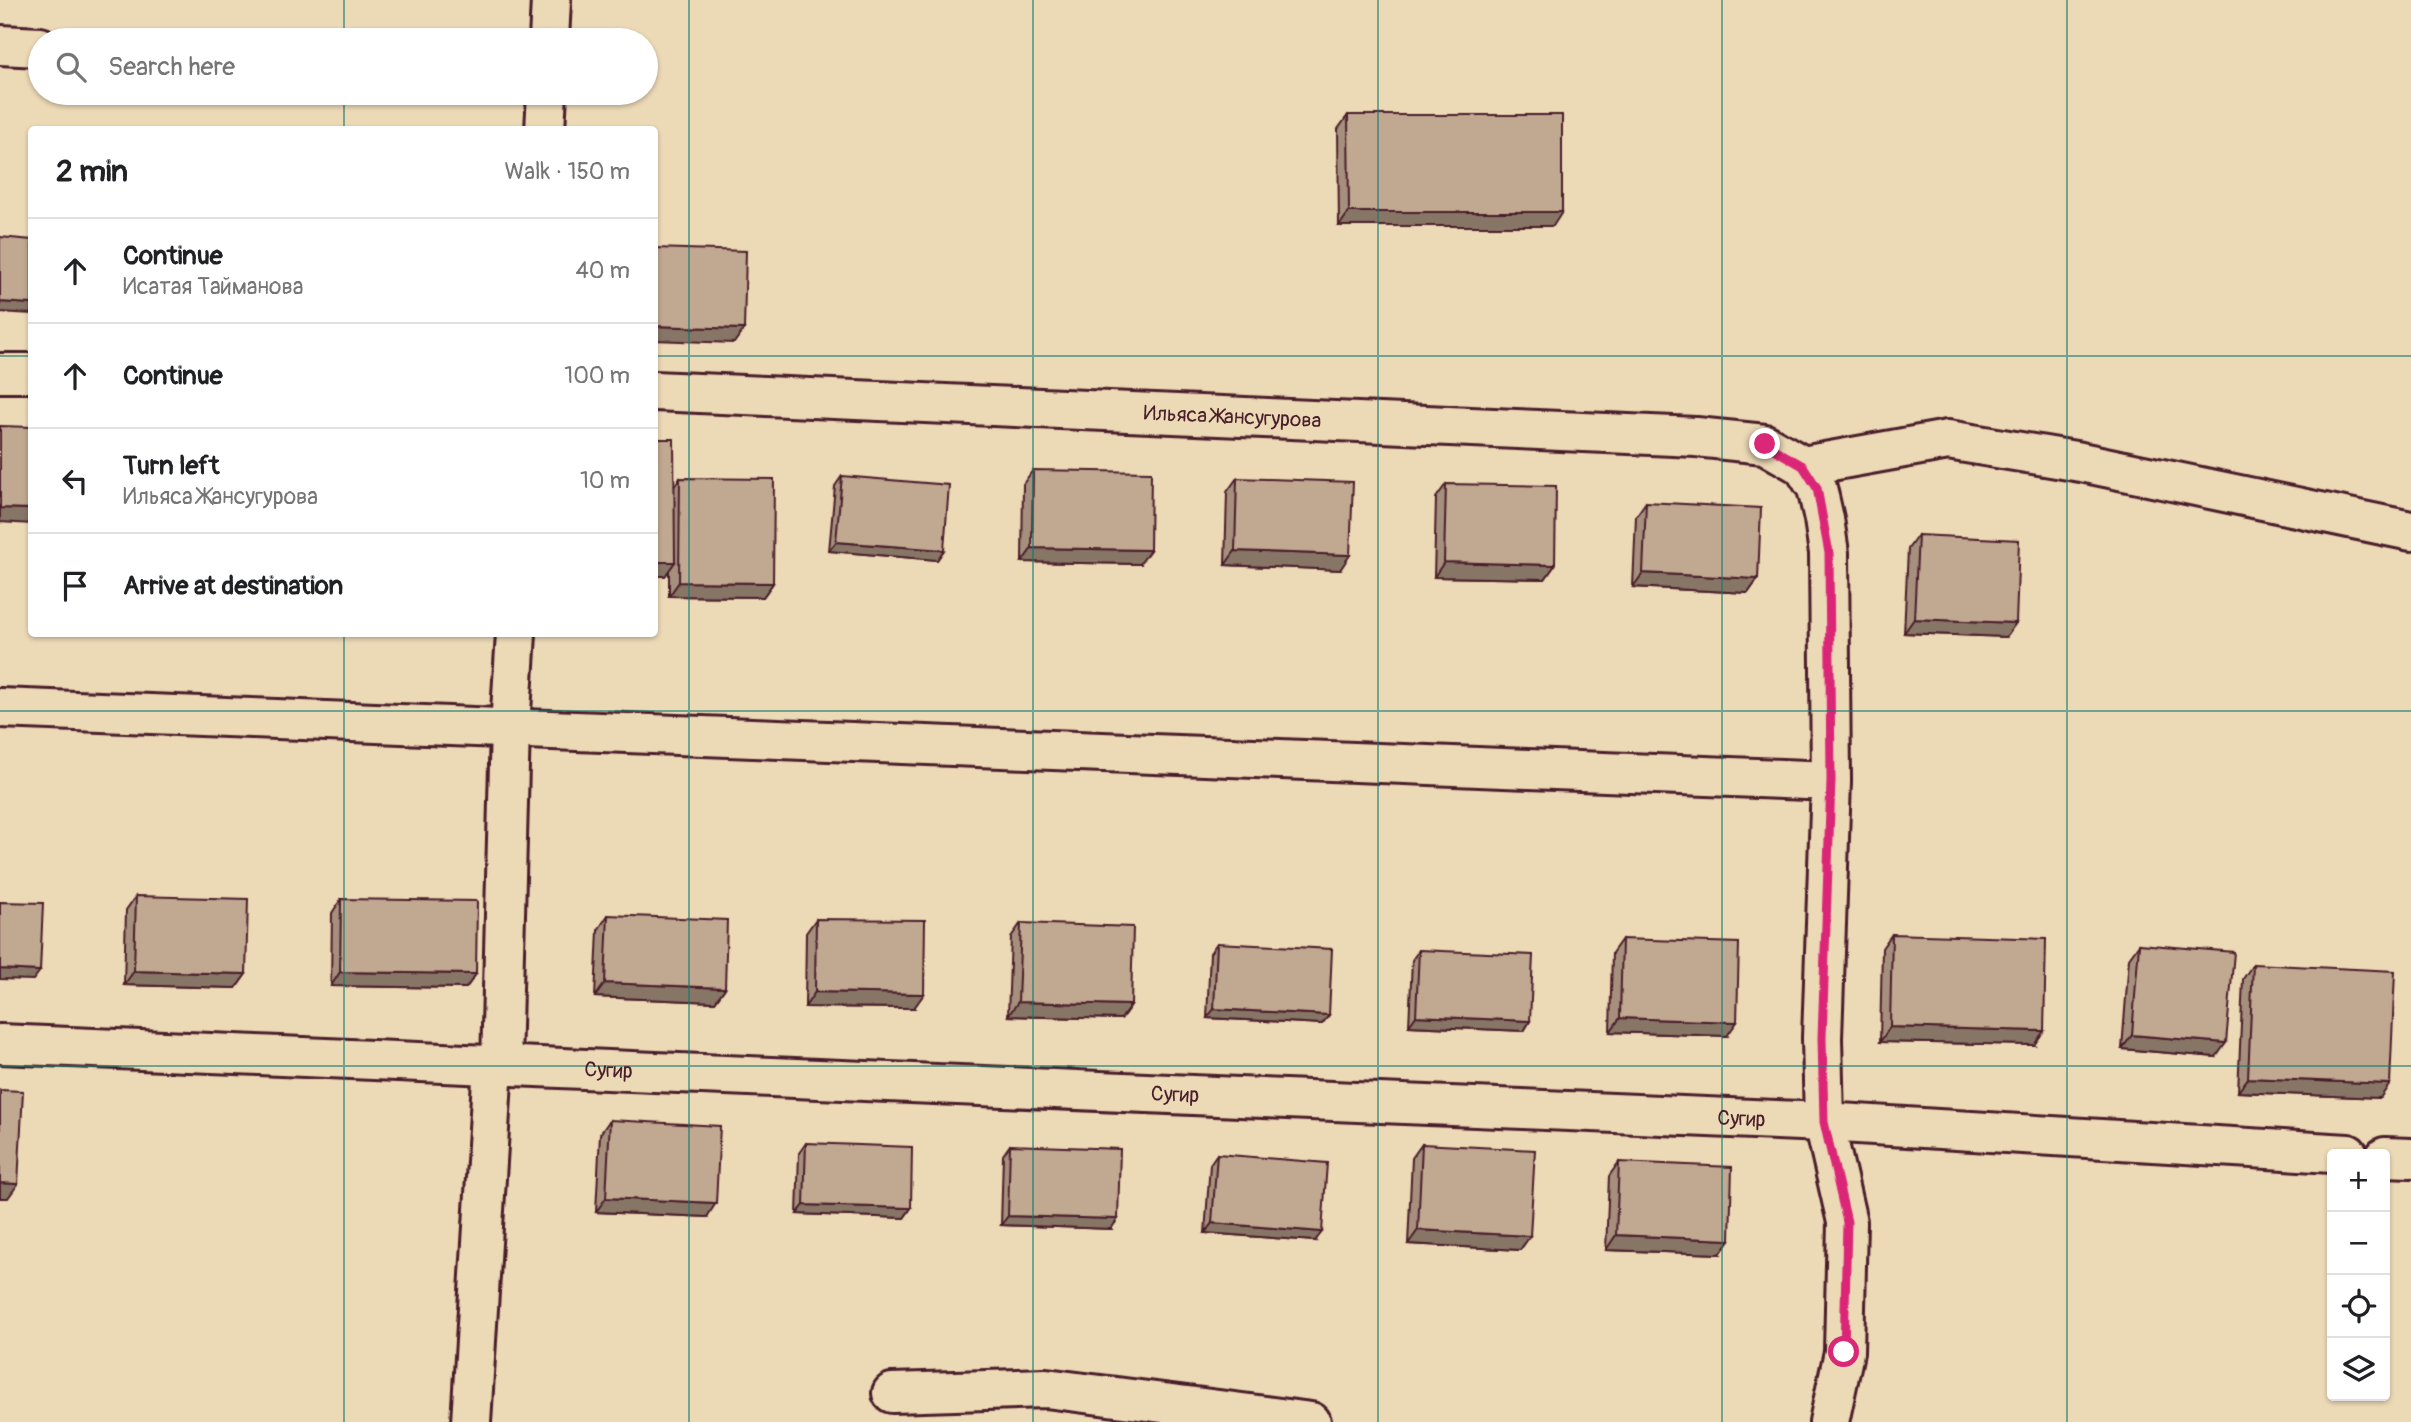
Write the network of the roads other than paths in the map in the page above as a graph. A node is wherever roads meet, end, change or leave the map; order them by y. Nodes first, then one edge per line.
1 (551, 0) edge
2 (550, 28) edge
3 (0, 45) edge
4 (28, 46) edge
5 (546, 105) edge
6 (545, 126) edge
7 (0, 373) edge
8 (28, 373) edge
9 (658, 391) edge
10 (1803, 466) junction
11 (2411, 531) edge
12 (516, 637) edge
13 (0, 708) edge
14 (510, 727) junction
15 (1831, 781) junction
16 (0, 1044) edge
17 (497, 1064) junction
18 (1824, 1122) junction
19 (2327, 1153) edge
20 (2390, 1157) edge
21 (2411, 1158) edge
22 (892, 1393) dead end
23 (471, 1422) edge
24 (1311, 1422) edge
25 (1829, 1422) edge

1 - 2 street
3 - 4 street
5 - 6 street
7 - 8 street
9 - 10 street, Ильяса Жансугурова
10 - 11 street
10 - 15 street
12 - 14 street
13 - 14 street
14 - 15 street
14 - 17 street
15 - 18 street
16 - 17 street, Сугир
17 - 18 street, Сугир
17 - 23 street
18 - 19 street, Сугир
18 - 25 street
20 - 21 street
22 - 24 street

